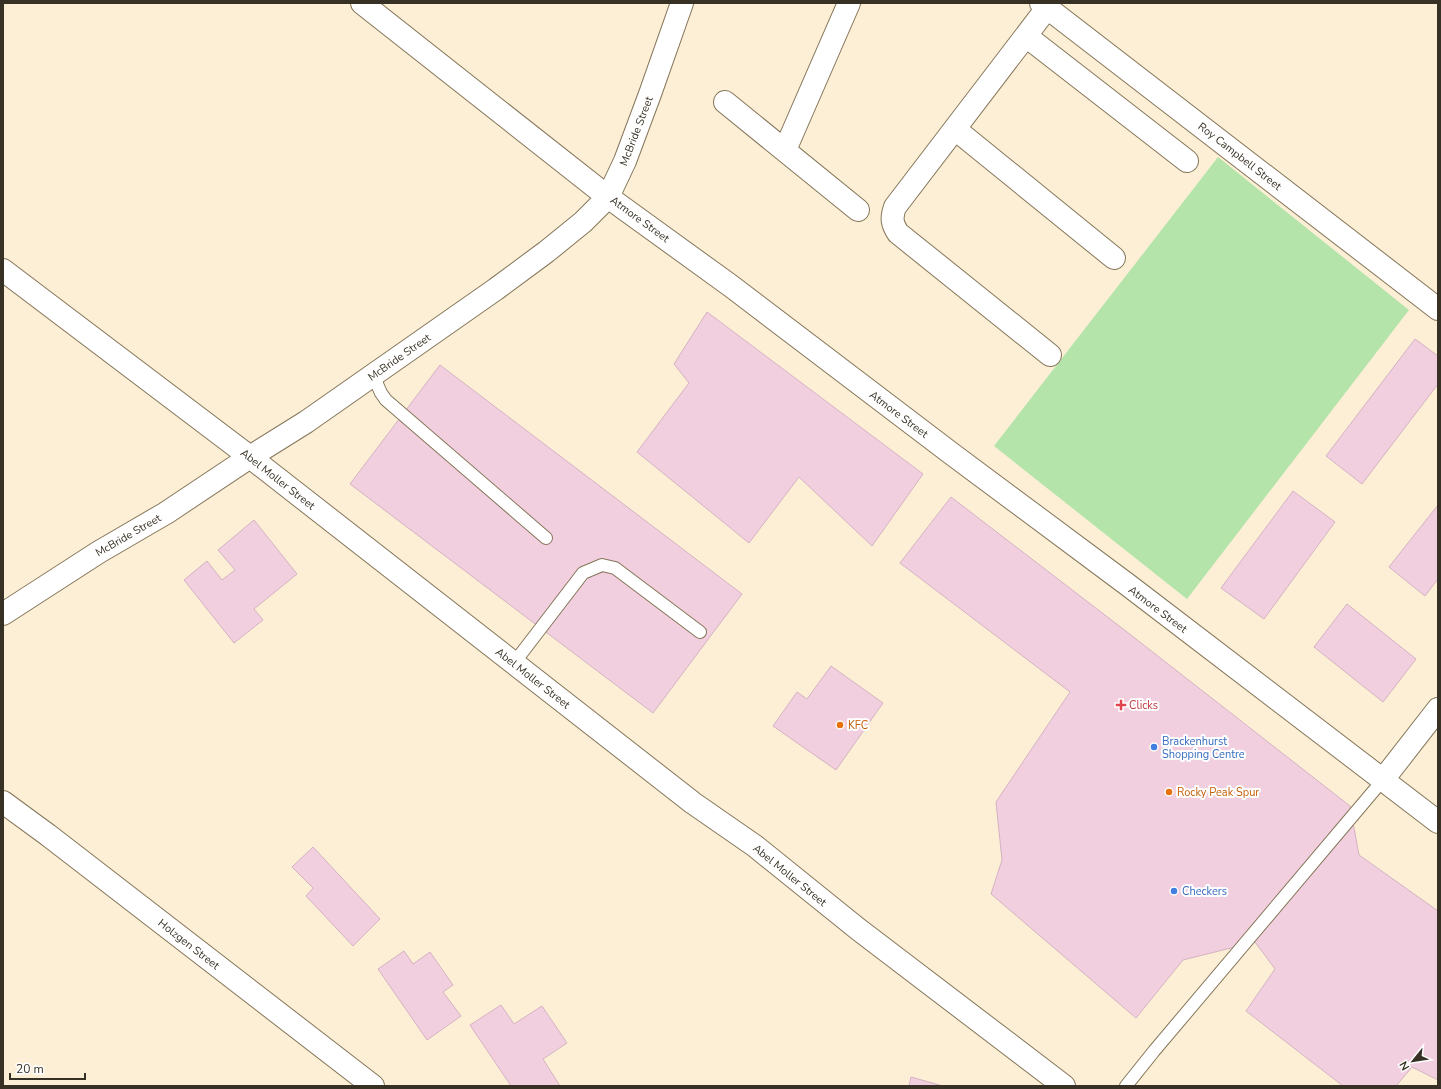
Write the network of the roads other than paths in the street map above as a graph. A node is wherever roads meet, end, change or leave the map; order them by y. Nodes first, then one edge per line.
1 (362, 3) edge
2 (682, 3) edge
3 (849, 3) edge
4 (1044, 5) edge
5 (1026, 36) junction
6 (725, 102) dead end
7 (955, 129) junction
8 (785, 150) junction
9 (1187, 161) dead end
10 (608, 197) junction
11 (858, 210) dead end
12 (1114, 258) dead end
13 (3, 270) edge
14 (1438, 309) edge
15 (1050, 355) dead end
16 (373, 375) junction
17 (250, 456) junction
18 (546, 538) dead end
19 (3, 614) edge
20 (700, 632) dead end
21 (514, 663) junction
22 (1438, 709) edge
23 (1382, 781) junction
24 (3, 802) edge
25 (1438, 822) edge
26 (373, 1086) edge
27 (1064, 1086) edge
28 (1126, 1086) edge

1 - 10 street, Atmore Street
2 - 10 street, McBride Street
3 - 8 street
4 - 5 street
4 - 14 street, Roy Campbell Street
5 - 7 street
5 - 9 street
6 - 8 street
7 - 12 street
7 - 15 street
8 - 11 street
10 - 16 street, McBride Street
10 - 23 street, Atmore Street
13 - 17 street, Abel Moller Street
16 - 17 street, McBride Street
16 - 18 lane
17 - 19 street, McBride Street
17 - 21 street, Abel Moller Street
20 - 21 lane
21 - 27 street, Abel Moller Street
22 - 23 street
23 - 25 street, Atmore Street
23 - 28 lane
24 - 26 street, Holzgen Street

